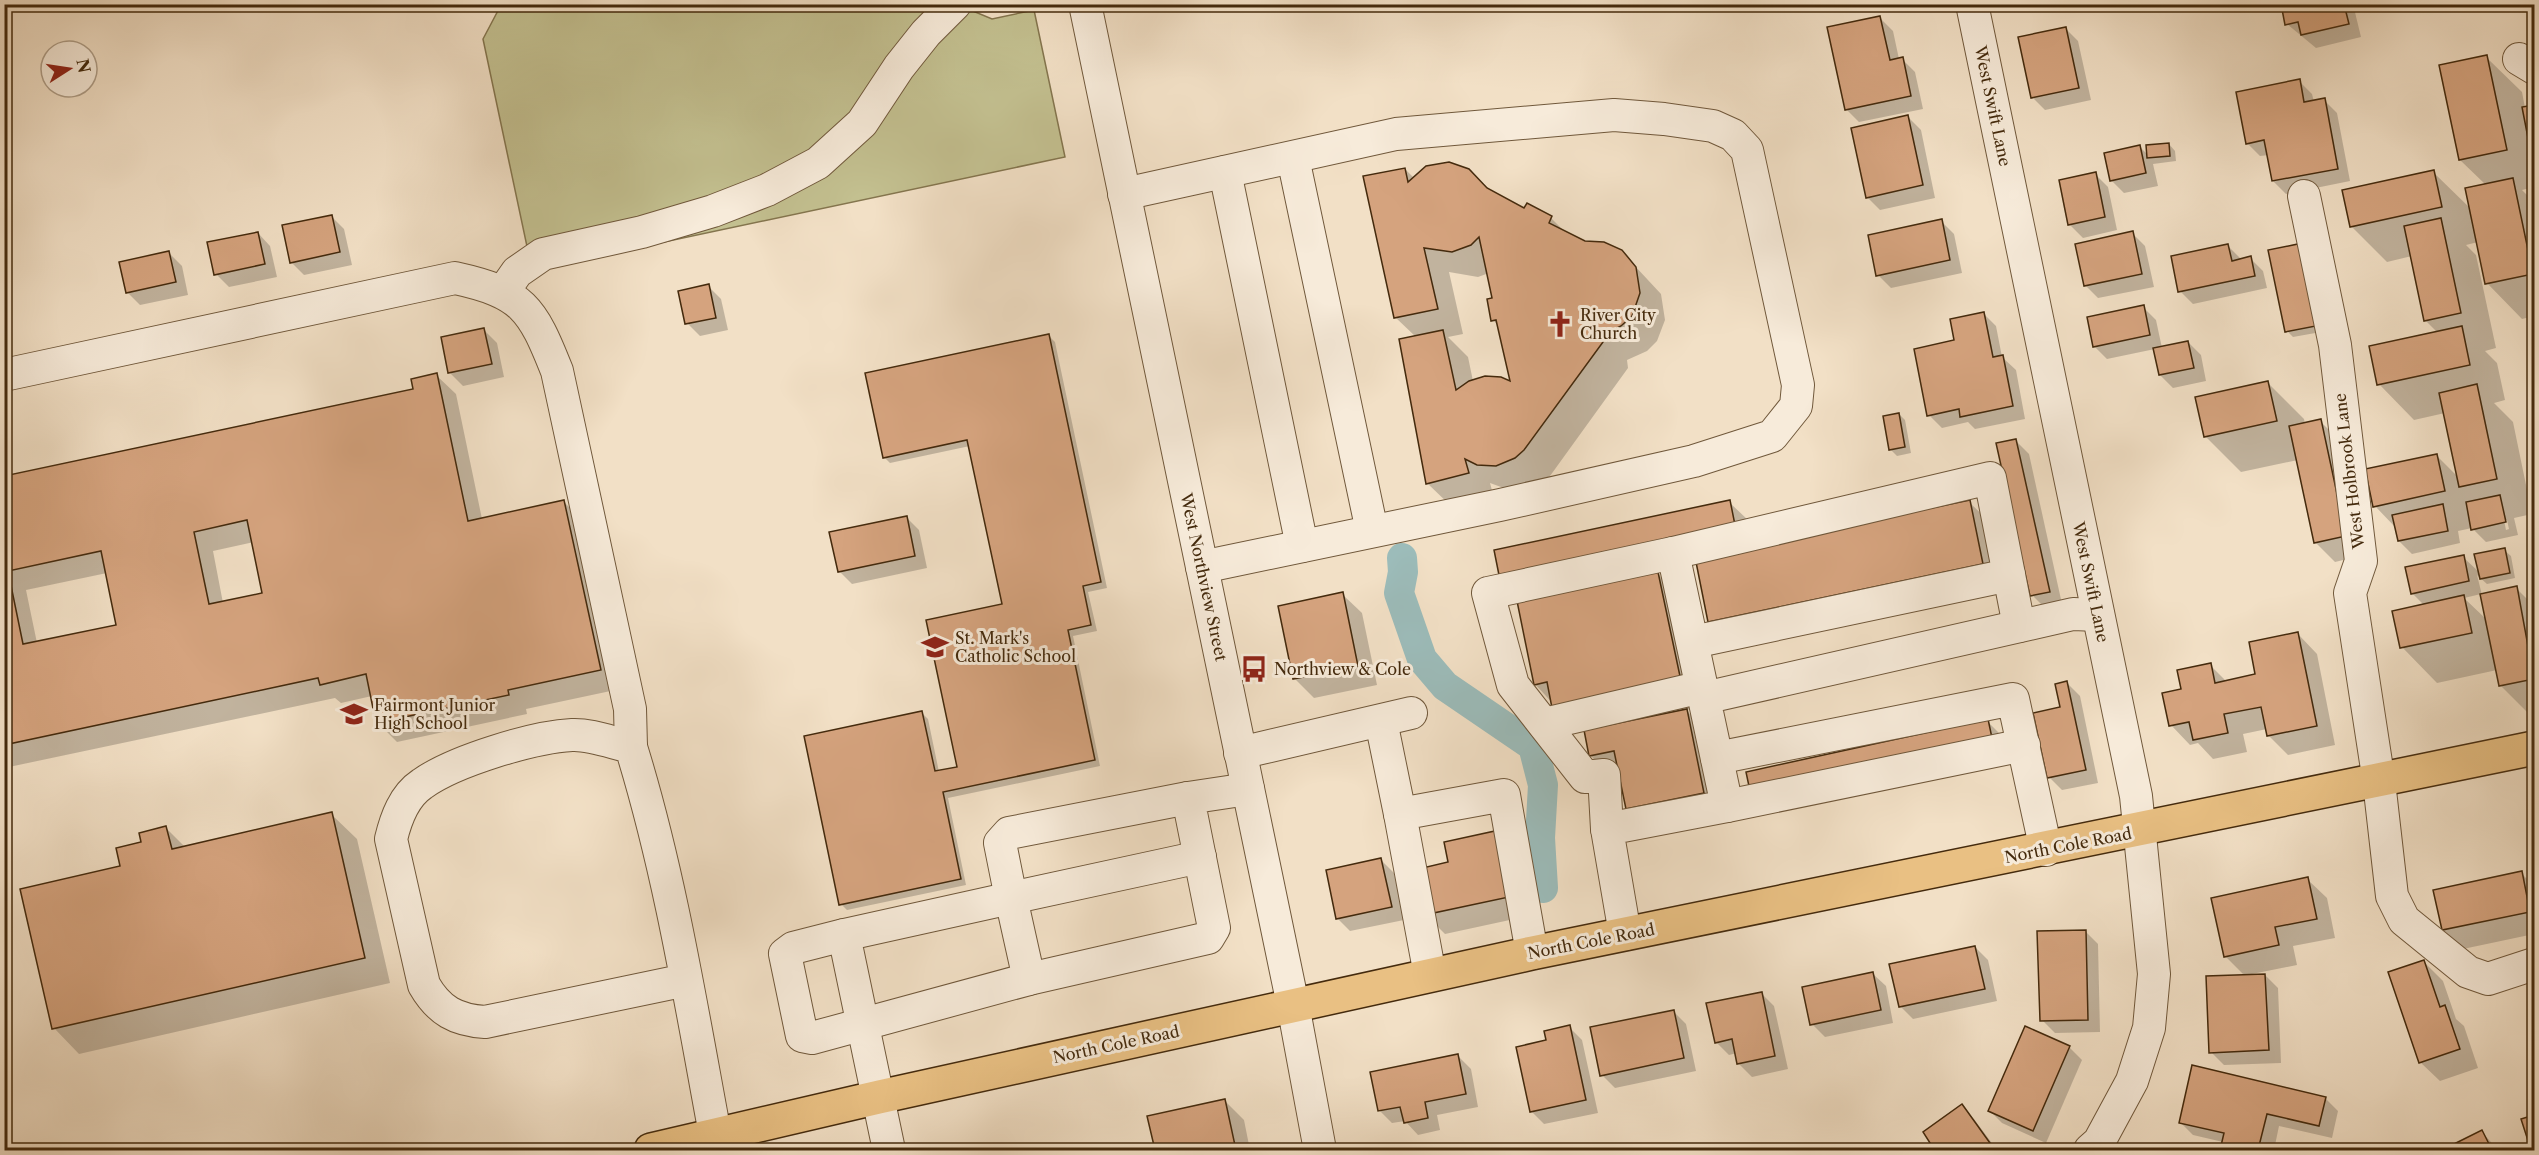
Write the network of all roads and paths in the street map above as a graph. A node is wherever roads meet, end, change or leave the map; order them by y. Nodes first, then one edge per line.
1 (955, 4) edge
2 (1084, 4) edge
3 (1972, 4) edge
4 (1293, 158) junction
5 (1225, 172) junction
6 (1124, 194) junction
7 (2304, 196) dead end
8 (503, 292) junction
9 (4, 375) edge
10 (1372, 531) junction
11 (1302, 546) junction
12 (1673, 553) junction
13 (1202, 567) junction
14 (2009, 575) junction
15 (2098, 615) junction
16 (2019, 626) junction
17 (1693, 642) junction
18 (1703, 692) junction
19 (1411, 713) dead end
20 (1381, 721) junction
21 (1544, 724) junction
22 (2024, 746) junction
23 (631, 747) junction
24 (2535, 748) edge
25 (1240, 753) junction
26 (1717, 758) junction
27 (2379, 782) junction
28 (1248, 789) junction
29 (1188, 798) junction
30 (1727, 806) junction
31 (1400, 814) junction
32 (1607, 830) junction
33 (2139, 831) junction
34 (2046, 850) junction
35 (1200, 857) junction
36 (1011, 898) junction
37 (1625, 934) junction
38 (844, 935) junction
39 (1532, 953) junction
40 (2535, 964) edge
41 (1430, 975) junction
42 (686, 980) junction
43 (1029, 980) junction
44 (1293, 1005) junction
45 (862, 1024) junction
46 (879, 1097) junction
47 (707, 1141) edge
48 (651, 1150) edge
49 (889, 1150) edge
50 (1320, 1150) edge
51 (2090, 1150) edge

1 - 8 street
2 - 6 street, West Northview Street
3 - 15 street, West Swift Lane
4 - 5 street
4 - 10 street
4 - 10 street
5 - 6 street
5 - 11 street
6 - 13 street, West Northview Street
7 - 27 street, West Holbrook Lane
8 - 9 street
8 - 23 street
10 - 11 street
11 - 13 street
12 - 14 street
12 - 17 street
12 - 21 street
13 - 25 street, West Northview Street
14 - 16 street
14 - 17 street
15 - 16 street
15 - 33 street, West Swift Lane
16 - 18 street
17 - 18 street
18 - 21 street
18 - 26 street
19 - 20 street
20 - 25 street
20 - 31 street
21 - 32 street
22 - 26 street
22 - 30 street
22 - 34 street
23 - 42 street
23 - 42 street
24 - 27 main road, North Cole Road
25 - 28 street, West Northview Street
26 - 30 street
27 - 33 main road, North Cole Road
27 - 40 street, West Holbrook Lane
28 - 29 street
28 - 44 street, West Northview Street
29 - 35 street
29 - 36 street
30 - 32 street
31 - 39 street
31 - 41 street
32 - 37 street
33 - 34 main road, North Cole Road
33 - 51 street, West Swift Lane
34 - 37 main road, North Cole Road
35 - 36 street
35 - 43 street
36 - 38 street
36 - 43 street
37 - 39 main road, North Cole Road
38 - 45 street
38 - 45 street
39 - 41 main road, North Cole Road
41 - 44 main road, North Cole Road
42 - 47 street
43 - 45 street
44 - 46 main road, North Cole Road
44 - 50 street, West Northview Street
45 - 46 street
46 - 47 main road, North Cole Road
46 - 49 street
47 - 48 main road, North Cole Road

